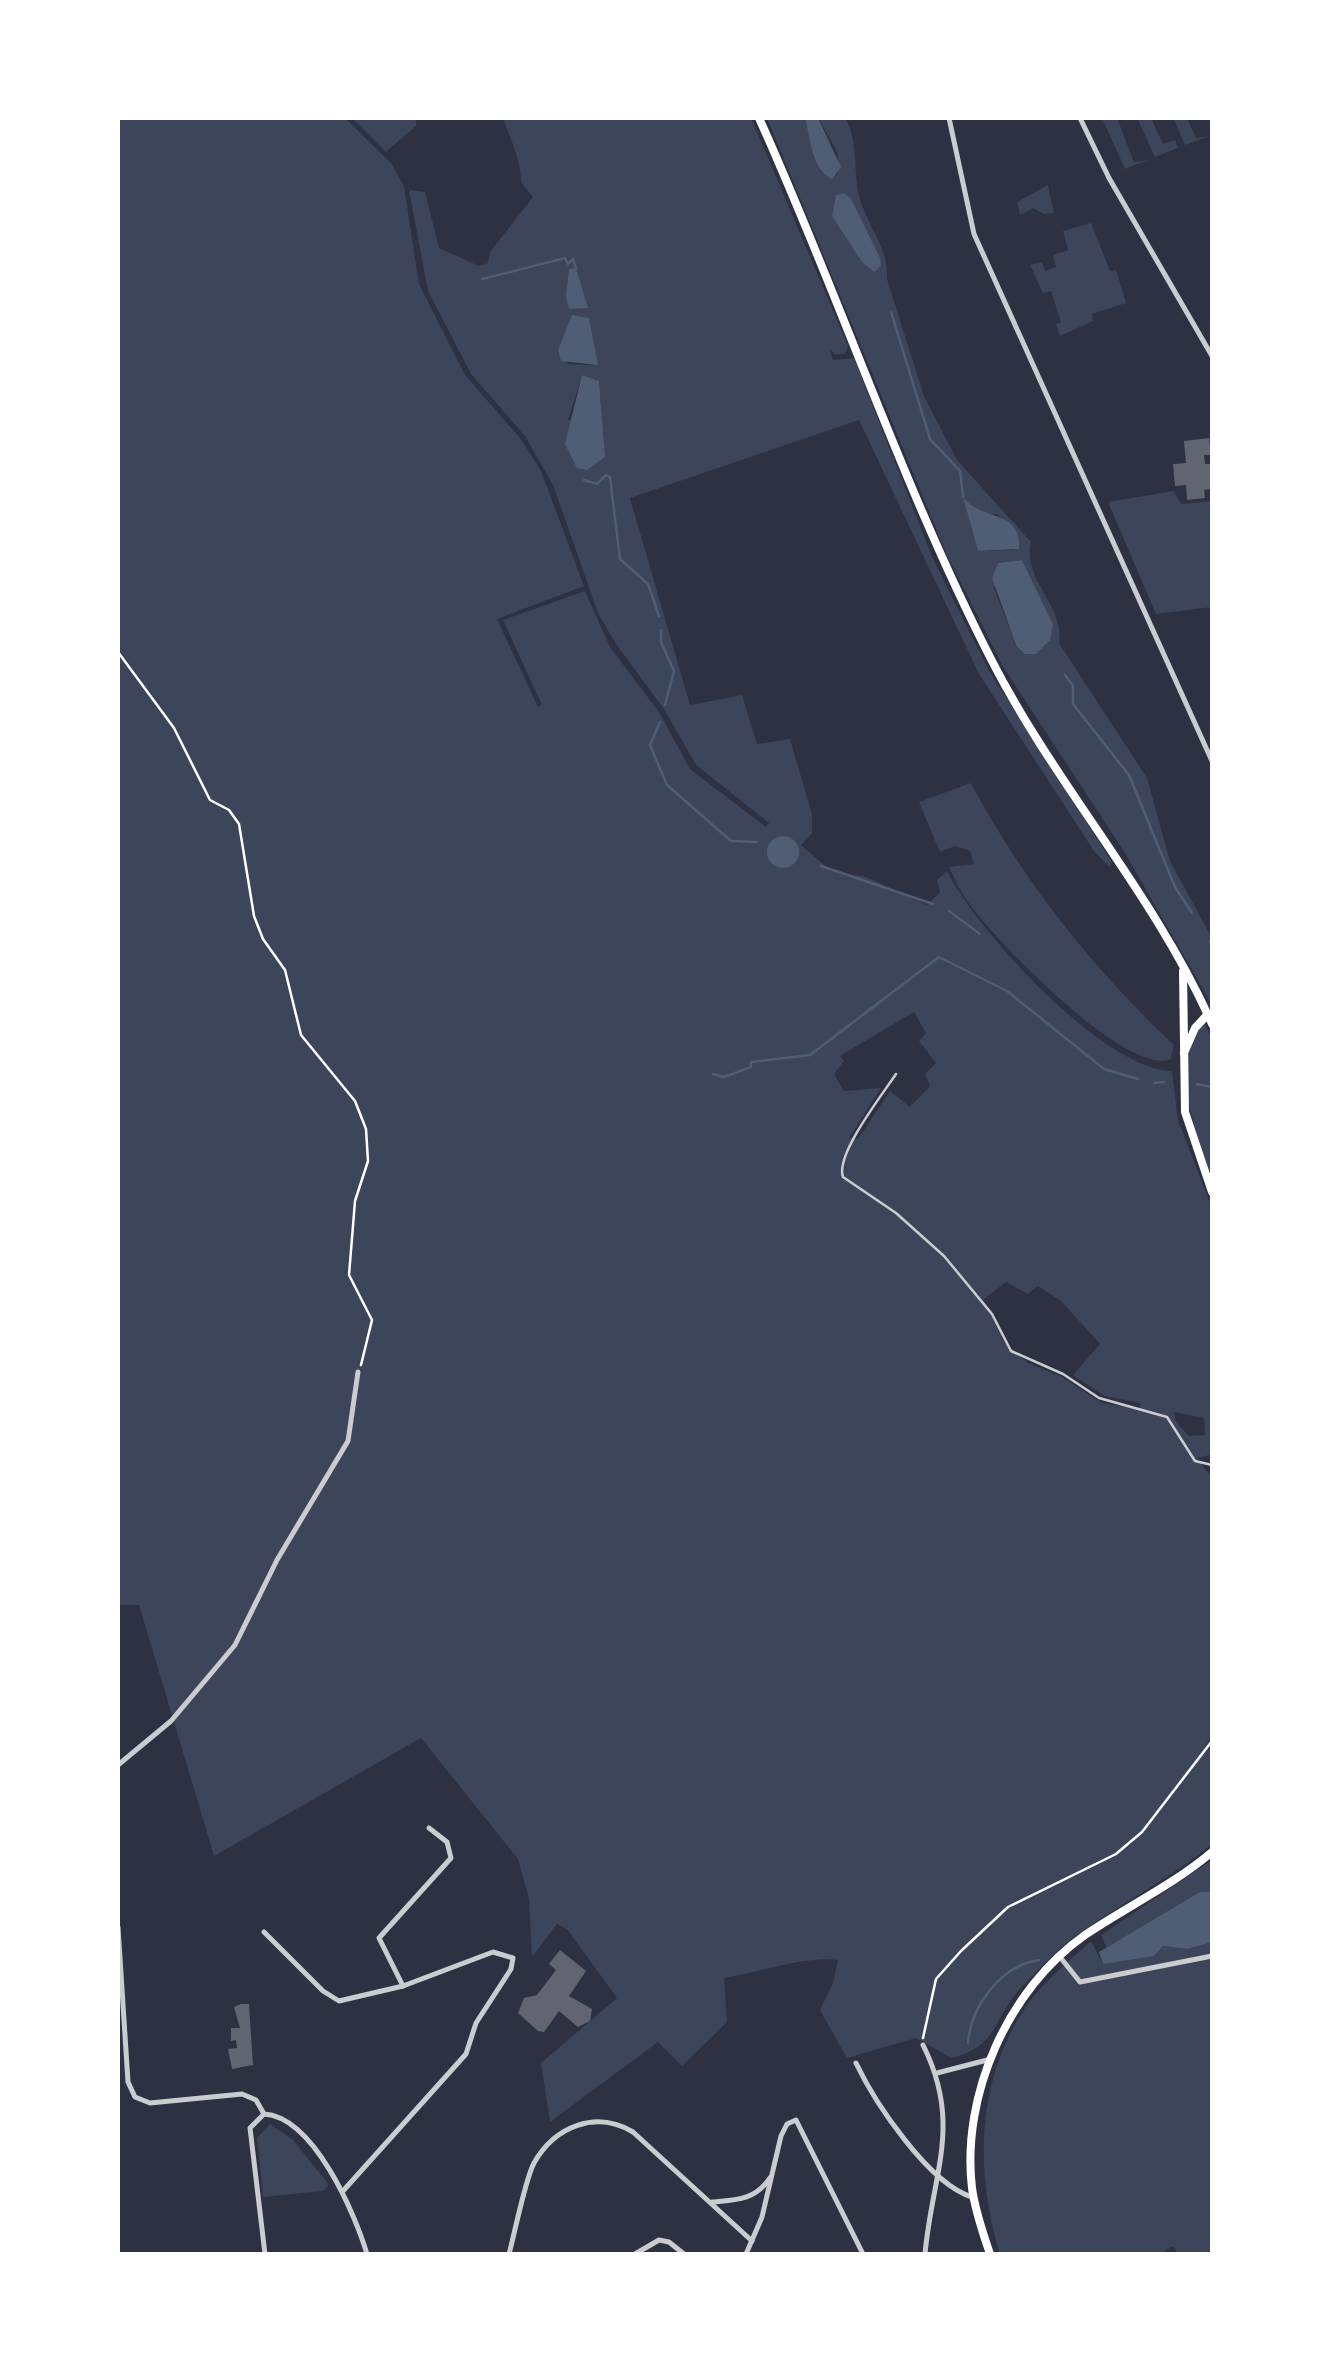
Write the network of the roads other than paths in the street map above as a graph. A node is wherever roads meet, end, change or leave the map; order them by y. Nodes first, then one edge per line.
1 (758, 118) edge
2 (949, 118) edge
3 (1080, 118) edge
4 (1212, 356) edge
5 (1212, 760) edge
6 (1183, 969) junction
7 (1208, 1014) junction
8 (1212, 1024) edge
9 (1181, 1062) junction
10 (896, 1074) dead end
11 (1212, 1192) edge
12 (358, 1372) road end
13 (1212, 1466) edge
14 (118, 1765) edge
15 (429, 1828) dead end
16 (1212, 1852) edge
17 (118, 1927) edge
18 (264, 1932) dead end
19 (1059, 1956) junction
20 (1212, 1956) edge
21 (403, 1986) junction
22 (923, 2045) road end
23 (991, 2060) junction
24 (856, 2063) dead end
25 (937, 2073) junction
26 (264, 2114) junction
27 (772, 2175) junction
28 (940, 2179) junction
29 (343, 2191) junction
30 (974, 2197) junction
31 (712, 2202) junction
32 (752, 2241) junction
33 (265, 2254) edge
34 (367, 2254) edge
35 (509, 2254) edge
36 (635, 2254) edge
37 (684, 2254) edge
38 (746, 2254) edge
39 (863, 2254) edge
40 (925, 2254) edge
41 (990, 2254) edge

1 - 6 main road
2 - 5 street
3 - 4 street
6 - 7 main road
6 - 9 main road
7 - 8 main road
7 - 9 main road
9 - 11 main road
10 - 13 lane
12 - 14 street
15 - 21 street
16 - 19 main road
17 - 26 street
18 - 21 street
19 - 20 street
19 - 23 main road
21 - 29 street
22 - 25 street
23 - 25 street
23 - 30 main road
24 - 28 street
25 - 28 street
26 - 29 street
26 - 33 street
27 - 31 street
27 - 32 street
27 - 39 street
28 - 30 street
28 - 40 street
29 - 34 street
30 - 41 main road
31 - 32 street
31 - 35 street
32 - 38 street
36 - 37 street

